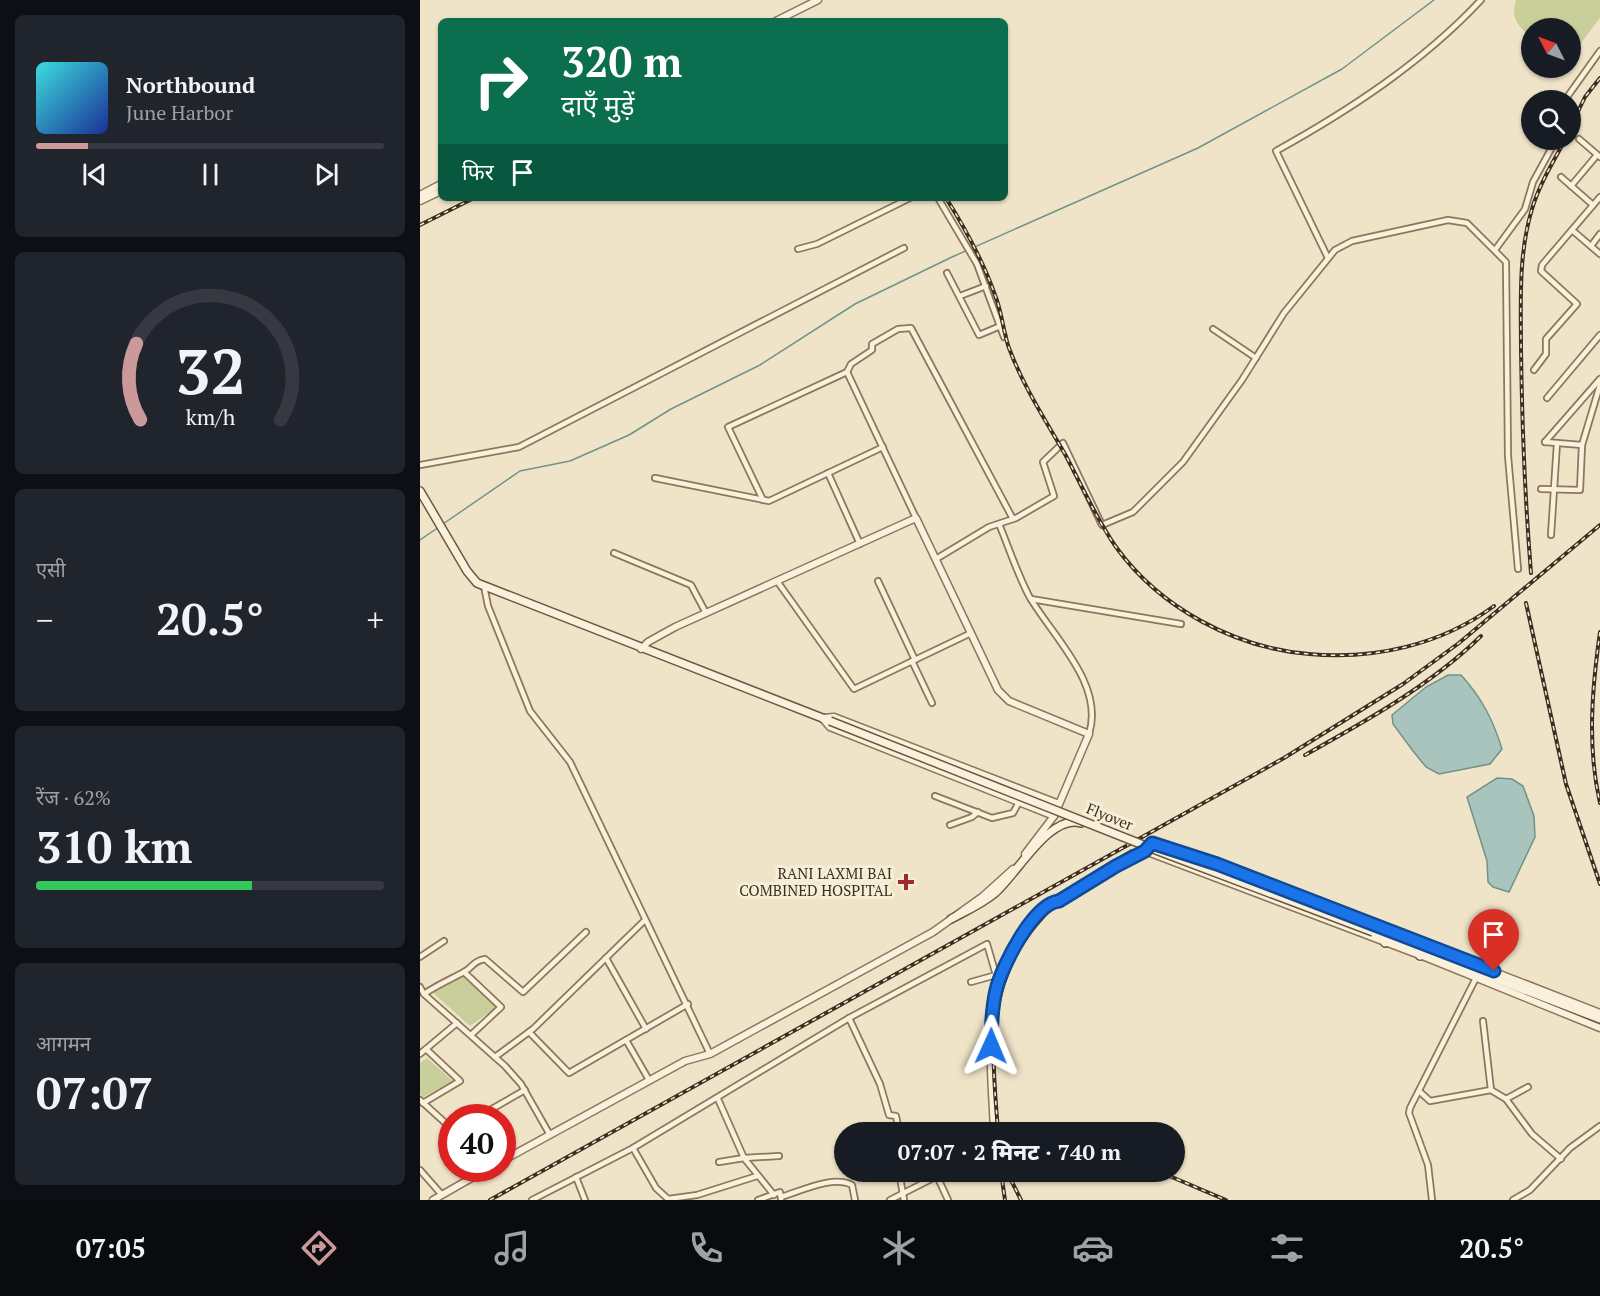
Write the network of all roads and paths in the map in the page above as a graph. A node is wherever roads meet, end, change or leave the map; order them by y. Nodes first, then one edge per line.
1 (818, 0) edge
2 (1481, 0) edge
3 (782, 18) edge
4 (1600, 51) edge
5 (1572, 90) edge
6 (1581, 141) edge
7 (1551, 150) edge
8 (1599, 156) edge
9 (1561, 177) dead end
10 (438, 186) edge
11 (1571, 186) junction
12 (438, 192) edge
13 (420, 195) edge
14 (1600, 196) edge
15 (420, 201) edge
16 (904, 201) edge
17 (940, 201) edge
18 (1593, 205) junction
19 (1572, 230) junction
20 (1600, 234) edge
21 (1590, 246) junction
22 (904, 248) dead end
23 (798, 249) dead end
24 (1495, 250) junction
25 (1600, 254) edge
26 (1328, 258) junction
27 (947, 273) dead end
28 (986, 286) junction
29 (960, 296) junction
30 (998, 327) junction
31 (1213, 330) dead end
32 (1600, 335) edge
33 (1004, 338) dead end
34 (1256, 358) junction
35 (1534, 370) dead end
36 (847, 372) junction
37 (1600, 379) edge
38 (1600, 385) edge
39 (1547, 399) dead end
40 (1557, 443) junction
41 (1582, 445) junction
42 (883, 447) junction
43 (420, 465) edge
44 (828, 473) junction
45 (655, 478) dead end
46 (1541, 489) dead end
47 (1554, 490) junction
48 (420, 491) edge
49 (763, 500) junction
50 (916, 518) junction
51 (1013, 519) junction
52 (999, 524) junction
53 (1551, 535) dead end
54 (860, 544) junction
55 (614, 553) dead end
56 (936, 559) junction
57 (1518, 569) dead end
58 (777, 581) junction
59 (878, 581) dead end
60 (484, 586) junction
61 (1031, 599) junction
62 (706, 613) junction
63 (1180, 624) dead end
64 (971, 633) junction
65 (641, 649) junction
66 (914, 660) junction
67 (932, 703) dead end
68 (822, 718) junction
69 (1089, 734) junction
70 (935, 796) dead end
71 (1019, 802) junction
72 (1059, 804) junction
73 (978, 812) junction
74 (1054, 816) junction
75 (950, 825) dead end
76 (1112, 832) junction
77 (1145, 851) junction
78 (951, 919) junction
79 (645, 920) junction
80 (586, 932) dead end
81 (1387, 937) junction
82 (444, 941) dead end
83 (1422, 950) junction
84 (420, 957) edge
85 (606, 958) junction
86 (464, 972) junction
87 (1476, 978) junction
88 (971, 982) dead end
89 (420, 987) edge
90 (424, 994) junction
91 (688, 1004) junction
92 (1600, 1013) edge
93 (849, 1018) junction
94 (1600, 1019) edge
95 (1483, 1021) dead end
96 (457, 1023) junction
97 (1600, 1028) edge
98 (646, 1029) junction
99 (529, 1032) junction
100 (471, 1035) junction
101 (626, 1040) junction
102 (426, 1049) junction
103 (420, 1054) edge
104 (710, 1054) junction
105 (495, 1057) junction
106 (649, 1080) junction
107 (1528, 1087) dead end
108 (1491, 1089) junction
109 (525, 1090) junction
110 (1419, 1091) junction
111 (718, 1099) junction
112 (1506, 1099) junction
113 (422, 1102) edge
114 (500, 1104) edge
115 (438, 1116) edge
116 (897, 1122) edge
117 (994, 1122) edge
118 (1600, 1126) edge
119 (550, 1135) junction
120 (633, 1148) junction
121 (516, 1153) edge
122 (779, 1156) dead end
123 (744, 1158) junction
124 (1561, 1159) junction
125 (718, 1162) dead end
126 (420, 1170) edge
127 (757, 1176) junction
128 (576, 1177) junction
129 (465, 1182) edge
130 (899, 1182) edge
131 (925, 1182) edge
132 (940, 1182) edge
133 (901, 1194) junction
134 (442, 1195) junction
135 (774, 1195) junction
136 (781, 1198) edge
137 (433, 1200) edge
138 (532, 1200) edge
139 (585, 1200) edge
140 (759, 1200) edge
141 (855, 1200) edge
142 (890, 1200) edge
143 (904, 1200) edge
144 (948, 1200) edge
145 (1432, 1200) edge
146 (1513, 1200) edge

1 - 3 street
2 - 26 street
4 - 5 street
6 - 8 street
7 - 24 street
8 - 11 street
9 - 11 street
10 - 13 street
11 - 18 street
12 - 15 street
14 - 18 street
16 - 23 street
17 - 28 street
18 - 19 street
19 - 21 street
19 - 35 street
20 - 21 street
21 - 25 street
22 - 43 street
24 - 26 street
24 - 57 street
26 - 34 street
27 - 29 street
28 - 29 street
28 - 30 street
29 - 30 street
30 - 33 street
31 - 34 street
32 - 39 street
34 - 51 street
36 - 42 street
36 - 49 street
36 - 51 street
37 - 40 street
38 - 41 street
40 - 41 street
40 - 47 street
41 - 47 street
42 - 44 street
42 - 50 street
44 - 49 street
44 - 54 street
45 - 49 street
46 - 47 street
47 - 53 street
48 - 60 main road
50 - 54 street
50 - 56 street
51 - 52 street
52 - 56 street
52 - 61 street
54 - 58 street
55 - 62 street
56 - 64 street
58 - 62 street
58 - 66 street
59 - 66 street
60 - 65 main road, Flyover
60 - 79 street
61 - 63 street
61 - 69 street
62 - 65 street
64 - 66 street
64 - 69 street
65 - 68 main road, Flyover
66 - 67 street
68 - 71 street
68 - 72 street
68 - 76 main road, Flyover, bridge
69 - 72 street
70 - 73 street
71 - 73 street
71 - 74 street
72 - 74 street
73 - 75 street
74 - 78 street
76 - 78 main road, bridge
76 - 81 main road, Flyover, bridge
77 - 81 street
77 - 81 street
77 - 117 street
78 - 104 street
79 - 85 street
79 - 91 street
80 - 86 street
81 - 83 main road, Flyover
82 - 84 street
83 - 87 street
83 - 92 street
83 - 94 main road, Flyover
85 - 98 street
85 - 99 street
86 - 90 street
86 - 100 street
87 - 97 street
87 - 110 street
88 - 93 street
89 - 90 street
90 - 96 street
91 - 98 street
91 - 104 street
93 - 111 street
93 - 116 street
95 - 108 street
96 - 100 street
96 - 102 street
98 - 101 street
99 - 101 street
99 - 105 street
100 - 105 street
101 - 106 street
102 - 103 street
102 - 113 street
104 - 106 street
105 - 109 street
106 - 119 street
107 - 112 street
108 - 110 street
108 - 112 street
109 - 114 street
109 - 119 street
110 - 145 street
111 - 120 street
111 - 123 street
112 - 124 street
113 - 115 street
118 - 124 street
119 - 121 street
120 - 127 street
120 - 128 street
122 - 123 street
123 - 125 street
123 - 127 street
124 - 146 street
126 - 134 street
127 - 135 street
128 - 138 street
128 - 139 street
129 - 134 street
130 - 133 street
131 - 133 street
132 - 144 street
133 - 142 street
133 - 143 street
134 - 137 street
135 - 136 street
135 - 140 street
136 - 141 street

